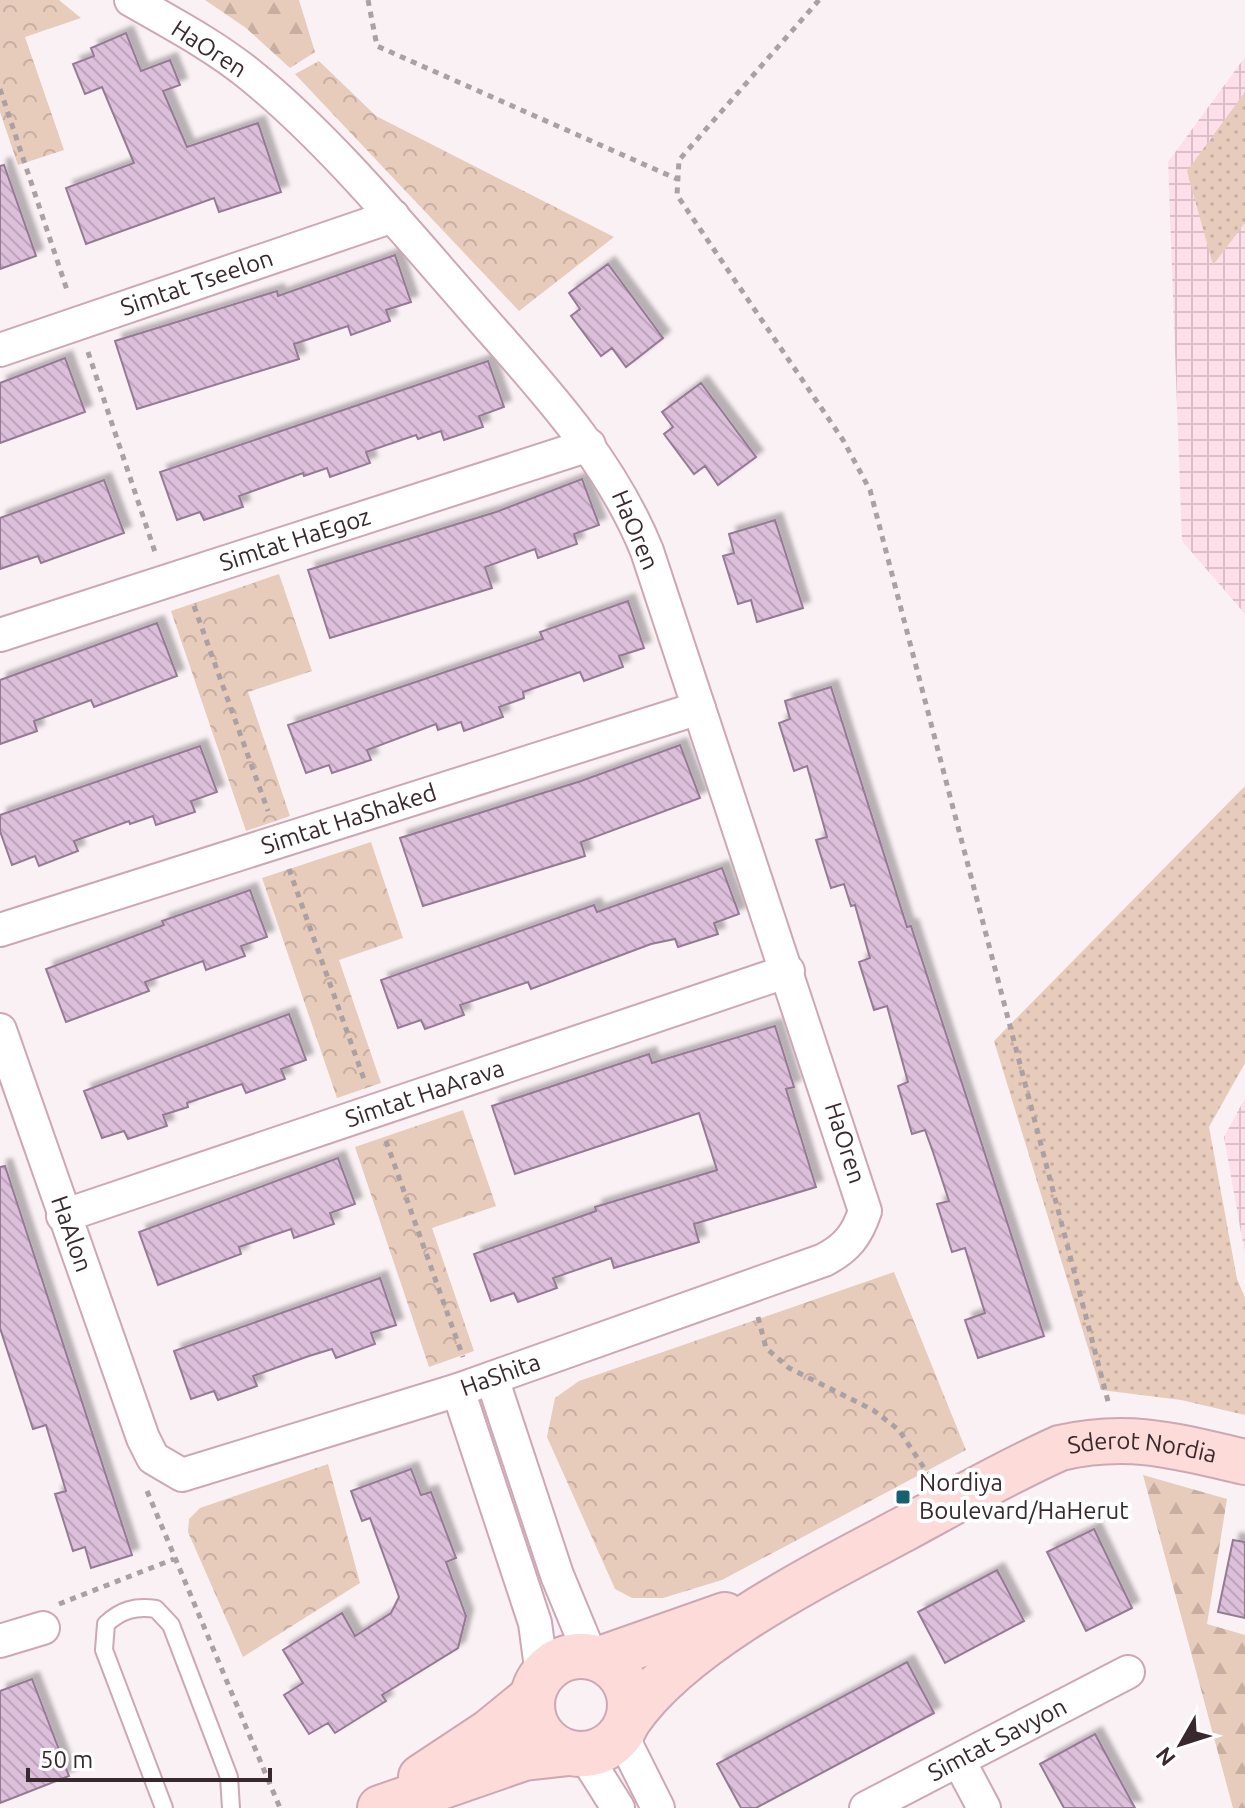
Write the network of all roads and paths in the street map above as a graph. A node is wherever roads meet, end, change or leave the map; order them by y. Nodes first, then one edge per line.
1 (131, 0) edge
2 (368, 0) edge
3 (819, 0) edge
4 (677, 179) junction
5 (393, 216) junction
6 (0, 350) edge
7 (589, 445) junction
8 (184, 576) junction
9 (0, 635) edge
10 (699, 708) junction
11 (279, 842) junction
12 (0, 930) edge
13 (788, 971) junction
14 (0, 1030) edge
15 (375, 1111) junction
16 (63, 1216) junction
17 (858, 1232) joint
18 (750, 1286) junction
19 (474, 1384) junction
20 (1117, 1438) junction
21 (148, 1448) junction
22 (1245, 1462) edge
23 (948, 1505) junction
24 (174, 1559) junction
25 (788, 1591) junction
26 (43, 1628) joint
27 (0, 1641) edge
28 (595, 1658) junction
29 (1128, 1672) dead end
30 (537, 1686) junction
31 (626, 1724) junction
32 (576, 1753) junction
33 (959, 1761) junction
34 (229, 1777) junction
35 (164, 1808) edge
36 (231, 1808) edge
37 (245, 1808) edge
38 (280, 1808) edge
39 (377, 1808) edge
40 (618, 1808) edge
41 (658, 1808) edge
42 (866, 1808) edge
43 (984, 1808) edge

1 - 5 street, HaOren
2 - 4 path
3 - 4 path
4 - 20 path
5 - 6 street, Simtat Tseelon
5 - 7 street, HaOren
7 - 8 street, Simtat HaEgoz
7 - 10 street, HaOren
8 - 9 street, Simtat HaEgoz
8 - 11 path
10 - 11 street, Simtat HaShaked
10 - 13 street, HaOren
11 - 12 street, Simtat HaShaked
11 - 15 path
13 - 15 street, Simtat HaArava
13 - 17 street, HaOren
14 - 16 street, HaAlon
15 - 16 street, Simtat HaArava
15 - 19 path
16 - 21 street, HaAlon
17 - 18 street, HaShita
18 - 19 street, HaShita
18 - 23 path
19 - 21 street, HaShita
19 - 28 street
19 - 30 street
20 - 22 street, Sderot Nordia
20 - 23 street, Sderot Nordia
21 - 24 path
23 - 25 street, Sderot Nordia
24 - 26 path
24 - 38 path
25 - 28 street, Sderot Nordia
25 - 31 street, Sderot Nordia
26 - 27 street
28 - 30 street
28 - 31 street
29 - 33 street, Simtat Savyon
30 - 32 street
30 - 39 street
31 - 32 street
31 - 41 street
32 - 39 street
32 - 40 street
33 - 42 street, Simtat Savyon
33 - 43 street
34 - 35 lane
34 - 36 lane
34 - 37 lane

